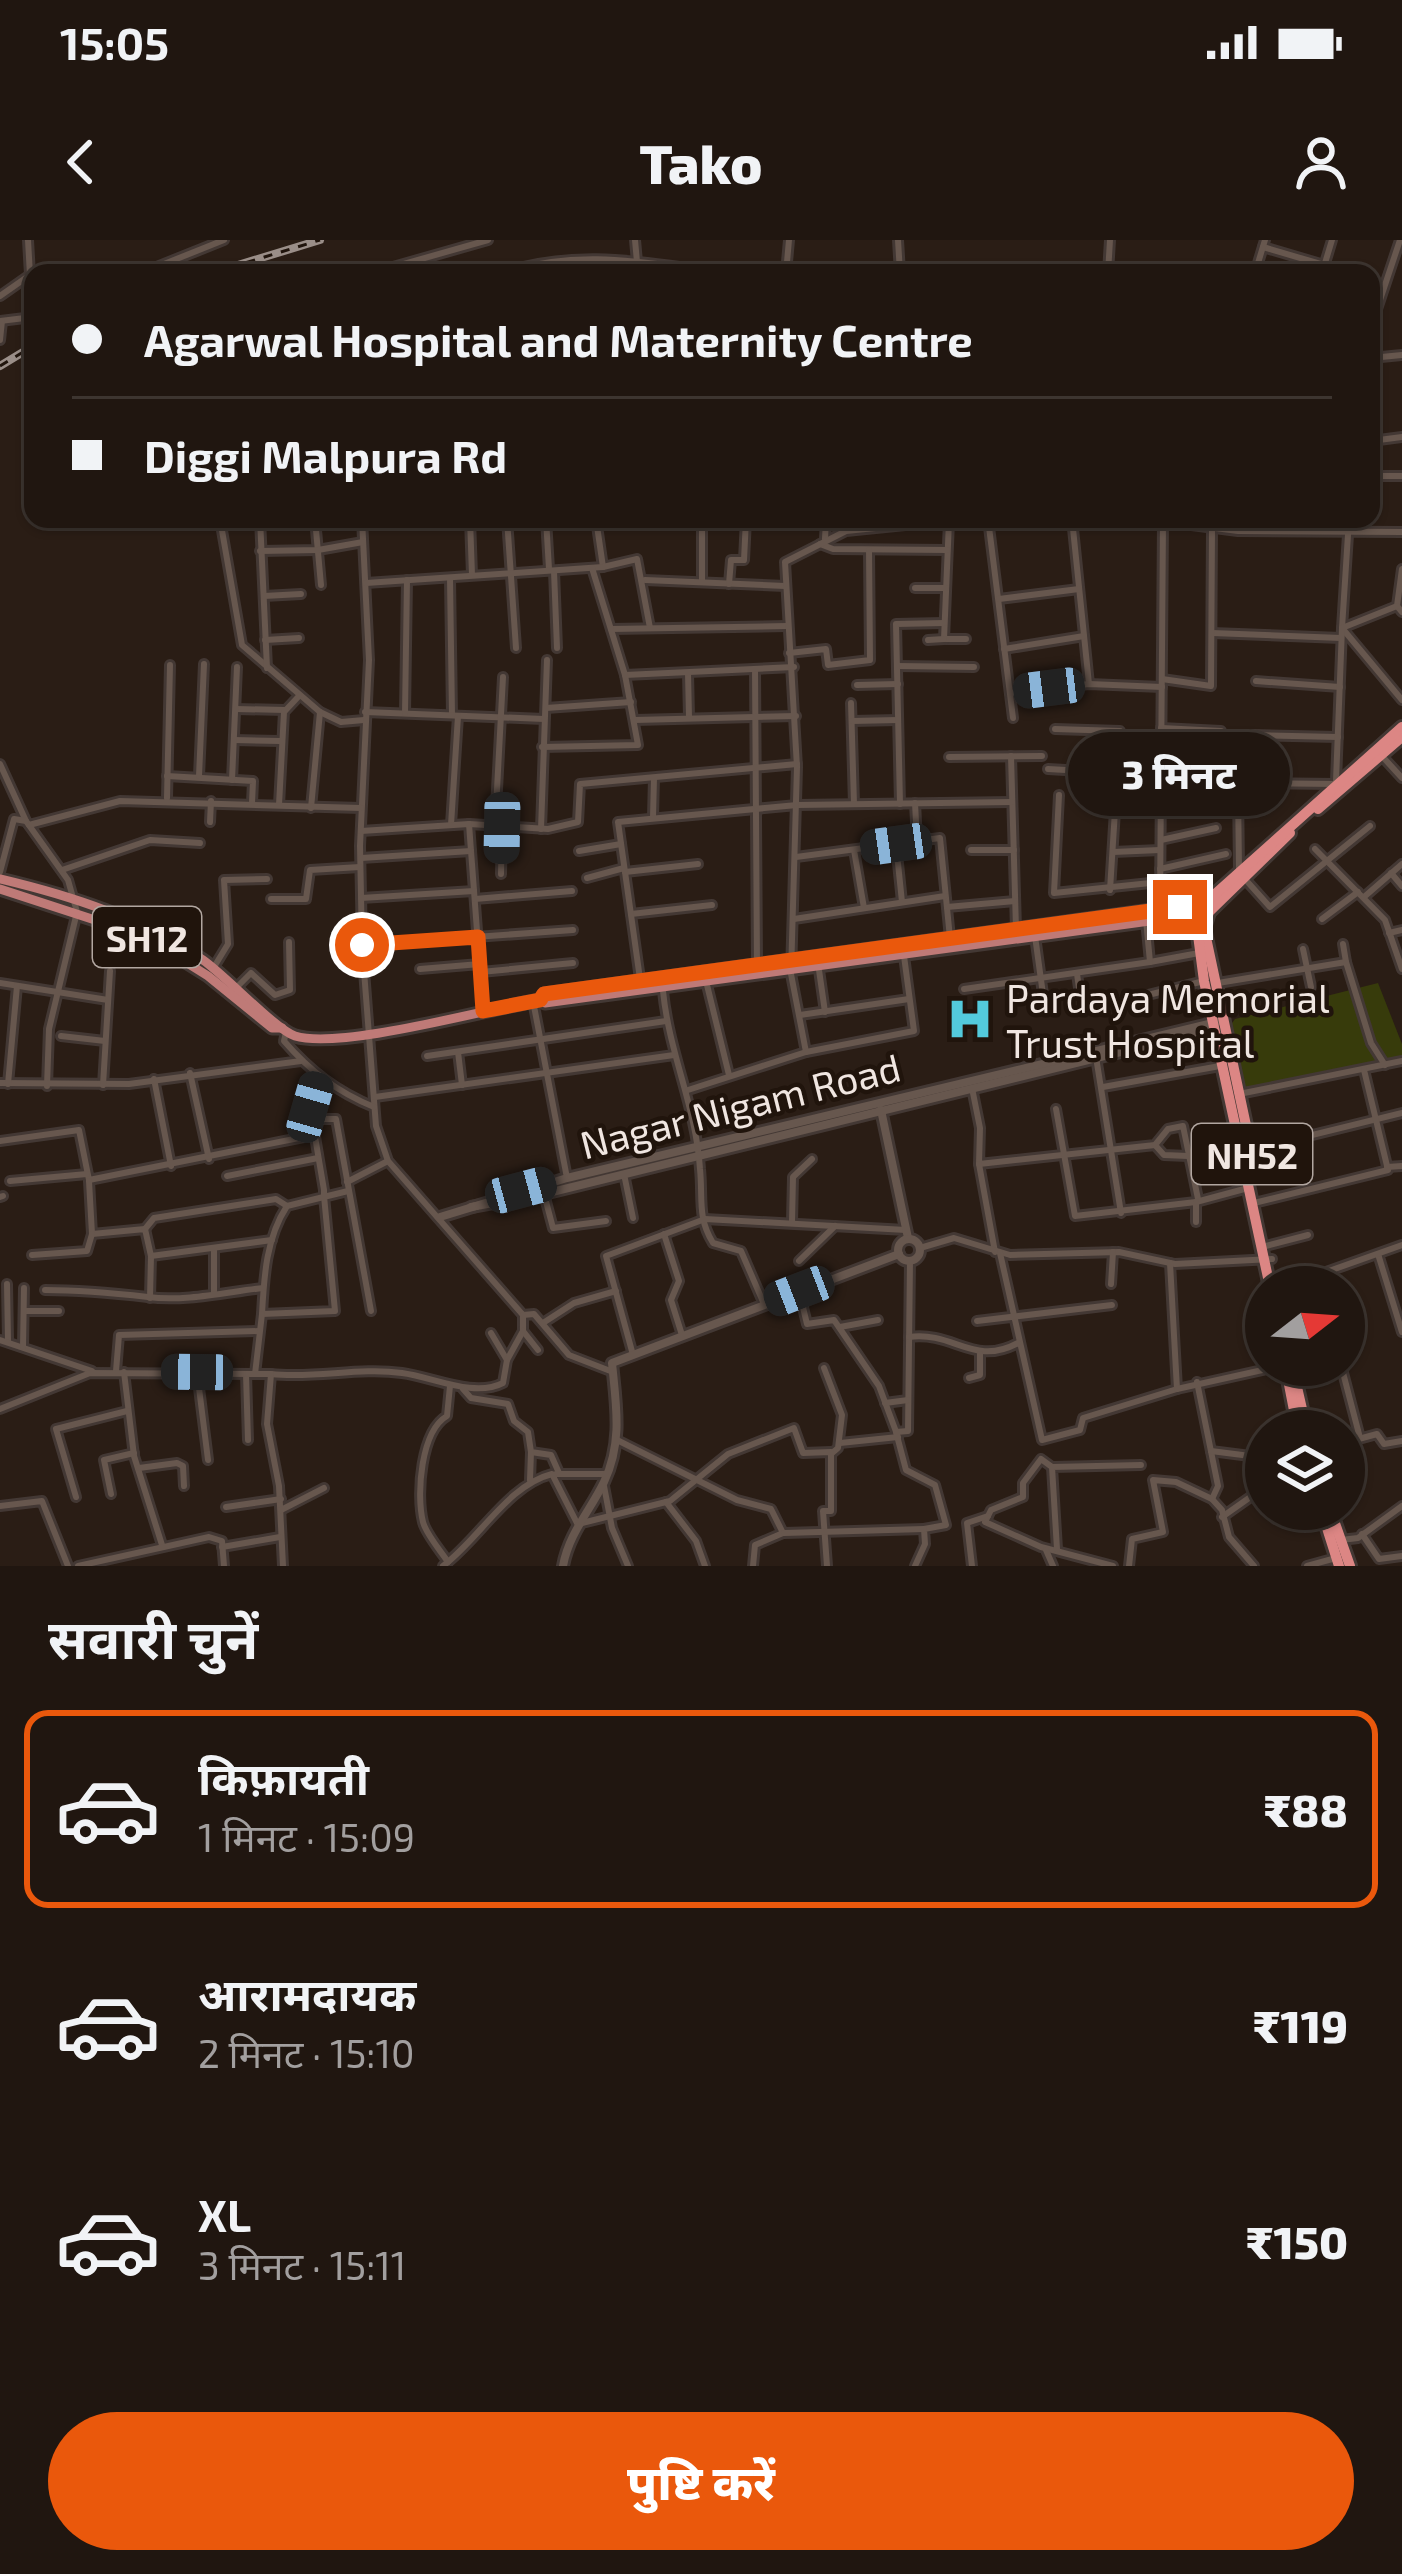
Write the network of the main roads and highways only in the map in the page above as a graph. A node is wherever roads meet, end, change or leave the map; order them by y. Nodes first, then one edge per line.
1 (1402, 727) edge
2 (1402, 737) edge
3 (1339, 787) junction
4 (0, 875) edge
5 (0, 889) edge
6 (76, 906) junction
7 (1202, 911) junction
8 (1209, 982) junction
9 (536, 1000) junction
10 (1218, 1025) junction
11 (280, 1029) junction
12 (1258, 1202) junction
13 (1271, 1266) edge
14 (1328, 1530) edge
15 (1337, 1530) edge
16 (1338, 1562) edge
17 (1350, 1566) edge

1 - 3 highway
2 - 3 highway
3 - 7 highway
4 - 6 main road
5 - 6 main road, SH12
6 - 11 main road, SH12
6 - 11 main road
7 - 8 highway, NH52
7 - 8 highway, NH52
7 - 9 main road
7 - 9 main road
8 - 10 highway, NH52
9 - 11 main road
10 - 12 highway, NH52
10 - 12 highway, NH52
12 - 13 highway, NH52
14 - 16 highway
15 - 17 highway

